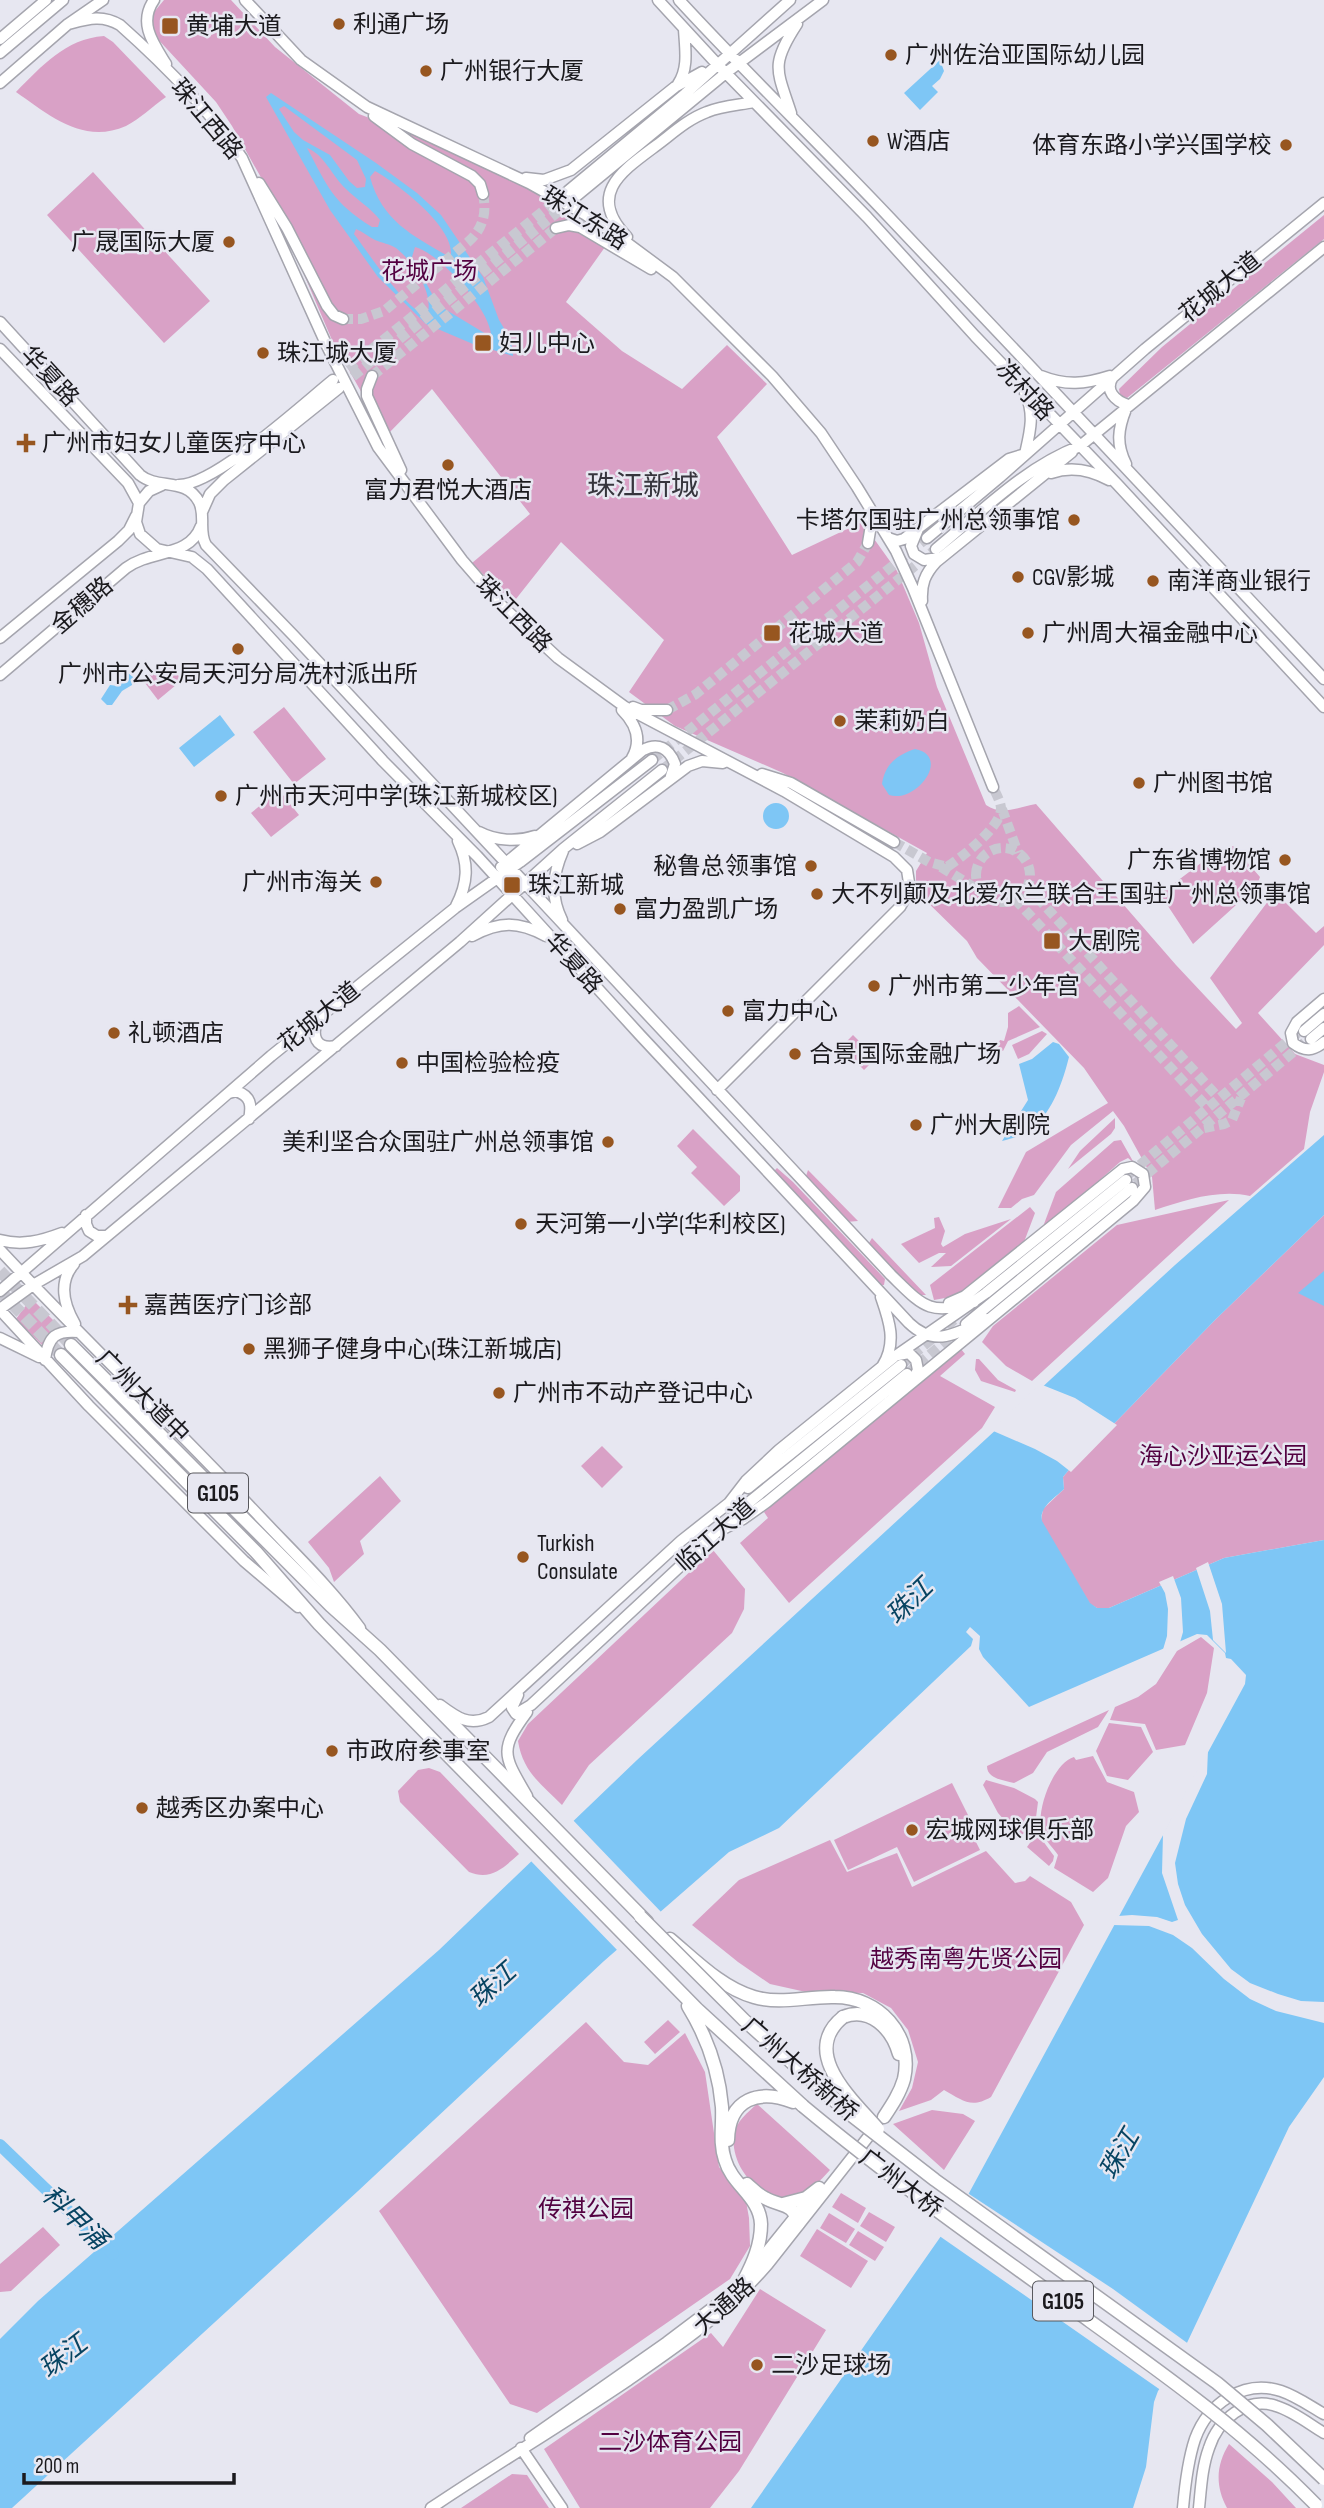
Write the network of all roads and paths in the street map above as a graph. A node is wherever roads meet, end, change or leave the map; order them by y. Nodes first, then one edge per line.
1 (46, 0) edge
2 (63, 0) edge
3 (95, 0) edge
4 (103, 0) edge
5 (154, 0) edge
6 (245, 0) edge
7 (658, 0) edge
8 (679, 0) edge
9 (790, 0) edge
10 (823, 0) edge
11 (801, 17) junction
12 (68, 24) junction
13 (684, 29) junction
14 (0, 39) edge
15 (0, 53) edge
16 (729, 54) junction
17 (717, 64) junction
18 (737, 64) junction
19 (727, 72) junction
20 (174, 78) junction
21 (0, 83) edge
22 (336, 86) junction
23 (676, 87) junction
24 (754, 102) junction
25 (792, 116) junction
26 (242, 158) junction
27 (512, 175) junction
28 (483, 194) dead end
29 (1324, 203) edge
30 (556, 228) dead end
31 (1324, 247) edge
32 (645, 257) junction
33 (699, 303) junction
34 (343, 318) dead end
35 (0, 323) edge
36 (0, 349) edge
37 (1035, 374) junction
38 (1115, 374) junction
39 (372, 376) dead end
40 (1021, 384) junction
41 (1128, 405) junction
42 (1073, 411) junction
43 (1058, 424) junction
44 (1095, 434) junction
45 (1080, 446) junction
46 (1025, 454) junction
47 (129, 464) junction
48 (1130, 472) junction
49 (118, 473) junction
50 (1042, 477) junction
51 (1117, 484) junction
52 (162, 485) junction
53 (177, 485) junction
54 (413, 496) junction
55 (139, 503) junction
56 (868, 505) junction
57 (202, 512) junction
58 (136, 516) junction
59 (201, 526) junction
60 (919, 528) junction
61 (888, 538) junction
62 (927, 538) tunnel mouth
63 (868, 543) tunnel mouth
64 (173, 551) junction
65 (939, 553) junction
66 (922, 613) junction
67 (0, 638) edge
68 (0, 675) edge
69 (1324, 679) edge
70 (612, 699) junction
71 (1324, 707) edge
72 (667, 710) tunnel mouth
73 (631, 759) junction
74 (652, 760) tunnel mouth
75 (737, 766) junction
76 (666, 774) junction
77 (993, 787) tunnel mouth
78 (470, 825) junction
79 (544, 832) junction
80 (456, 836) junction
81 (894, 842) tunnel mouth
82 (563, 849) junction
83 (508, 866) junction
84 (495, 876) junction
85 (525, 884) junction
86 (513, 895) junction
87 (455, 908) junction
88 (567, 928) junction
89 (553, 940) junction
90 (460, 942) junction
91 (1324, 999) edge
92 (1324, 1014) edge
93 (318, 1018) junction
94 (1324, 1028) edge
95 (1324, 1042) edge
96 (338, 1045) junction
97 (717, 1090) junction
98 (227, 1094) junction
99 (249, 1119) junction
100 (1129, 1184) tunnel mouth
101 (86, 1215) junction
102 (68, 1231) junction
103 (107, 1236) junction
104 (0, 1240) edge
105 (0, 1250) edge
106 (83, 1256) junction
107 (891, 1275) junction
108 (33, 1285) junction
109 (0, 1291) edge
110 (878, 1291) junction
111 (913, 1296) junction
112 (0, 1298) edge
113 (49, 1302) junction
114 (0, 1310) edge
115 (981, 1311) junction
116 (971, 1326) junction
117 (79, 1332) junction
118 (926, 1335) junction
119 (946, 1336) junction
120 (0, 1338) edge
121 (960, 1342) junction
122 (45, 1360) junction
123 (881, 1367) junction
124 (903, 1370) junction
125 (729, 1503) junction
126 (319, 1624) junction
127 (368, 1638) junction
128 (523, 1687) junction
129 (424, 1694) junction
130 (531, 1705) junction
131 (534, 1808) junction
132 (517, 1825) joint
133 (640, 1916) junction
134 (674, 1986) junction
135 (803, 2106) junction
136 (883, 2115) junction
137 (894, 2148) junction
138 (746, 2187) junction
139 (819, 2188) junction
140 (783, 2204) junction
141 (797, 2219) junction
142 (744, 2280) junction
143 (1324, 2414) edge
144 (1324, 2433) edge
145 (521, 2448) junction
146 (1324, 2479) edge
147 (1317, 2507) edge
148 (431, 2508) edge
149 (562, 2508) edge
150 (1183, 2508) edge
151 (1199, 2508) edge

1 - 14 main road
2 - 15 main road
3 - 12 main road
4 - 12 main road
5 - 20 main road
6 - 22 main road, 珠江东路
7 - 13 main road
8 - 16 main road
9 - 16 main road
10 - 11 main road
11 - 18 main road
11 - 25 main road
12 - 20 main road, 珠江西路
12 - 21 main road
13 - 17 main road
13 - 23 main road
16 - 17 main road
16 - 18 main road, 冼村路
17 - 19 main road, 冼村路
17 - 19 main road
17 - 23 main road
18 - 19 main road
18 - 25 main road, 冼村路
19 - 24 main road, 冼村路
20 - 26 main road, 珠江西路
22 - 27 main road, 珠江东路
22 - 28 main road
23 - 27 main road
24 - 32 main road
24 - 40 main road, 冼村路
25 - 37 main road, 冼村路
26 - 34 main road
26 - 54 main road, 珠江西路
27 - 32 main road, 珠江东路
29 - 38 main road, 花城大道
30 - 33 main road
31 - 41 main road, 花城大道
32 - 33 main road, 珠江东路
33 - 56 main road, 珠江东路
35 - 47 main road, 华夏路
36 - 49 main road, 华夏路
37 - 38 main road
37 - 40 main road
37 - 42 main road, 冼村路
38 - 41 main road
38 - 42 main road, 花城大道
39 - 54 main road
40 - 43 main road, 冼村路
40 - 46 main road
41 - 44 main road, 花城大道
41 - 48 main road
42 - 43 main road, 花城大道
42 - 44 main road, 冼村路
43 - 45 main road, 冼村路
43 - 46 main road, 花城大道
44 - 45 main road, 花城大道
44 - 48 main road, 冼村路
45 - 50 main road
45 - 51 main road, 冼村路
45 - 65 main road, 花城大道
46 - 60 main road
46 - 62 main road, 花城大道
47 - 49 main road
47 - 52 main road, 华夏路
48 - 51 main road
48 - 69 main road, 冼村路
49 - 55 main road, 华夏路
50 - 51 main road
50 - 65 main road
51 - 71 main road, 冼村路
52 - 53 main road
52 - 55 main road
53 - 57 main road
53 - 57 main road
54 - 70 main road, 珠江西路
55 - 58 main road
56 - 61 main road, 珠江东路
56 - 63 main road
57 - 59 main road
58 - 64 main road, 华夏路
58 - 67 main road, 金穗路
59 - 64 main road
59 - 78 main road, 华夏路
60 - 61 main road
60 - 65 main road
61 - 66 main road, 珠江东路
64 - 68 main road, 金穗路
64 - 80 main road, 华夏路
65 - 66 main road
66 - 77 main road, 珠江东路
70 - 72 main road
70 - 73 main road
70 - 75 main road, 珠江西路
73 - 76 main road
73 - 79 main road
74 - 83 main road
75 - 76 main road, 花城大道
75 - 81 main road
75 - 97 main road, 珠江西路
76 - 82 main road, 花城大道
78 - 79 main road
78 - 80 main road
78 - 83 main road, 华夏路
79 - 83 main road
80 - 84 main road, 华夏路
80 - 87 main road
82 - 85 main road, 花城大道
82 - 88 main road
83 - 84 main road
83 - 85 main road, 华夏路
84 - 86 main road, 华夏路
84 - 87 main road, 花城大道
85 - 86 main road, 花城大道
85 - 88 main road, 华夏路
86 - 89 main road, 华夏路
86 - 90 main road, 花城大道
87 - 93 main road, 花城大道
88 - 89 main road
88 - 97 main road, 华夏路
89 - 90 main road
89 - 110 main road, 华夏路
90 - 96 main road, 花城大道
91 - 95 main road
92 - 94 main road
93 - 96 main road
93 - 98 main road, 花城大道
96 - 99 main road, 花城大道
97 - 107 main road, 华夏路
98 - 99 main road
98 - 101 main road, 花城大道
99 - 103 main road, 花城大道
100 - 115 main road
101 - 102 main road, 花城大道
101 - 103 main road
102 - 104 main road
102 - 109 main road, 花城大道
103 - 106 main road, 花城大道
105 - 108 main road, 广州大道中
106 - 108 main road, 花城大道
106 - 117 main road
107 - 110 main road
107 - 111 main road, 华夏路
108 - 109 main road
108 - 113 main road, 广州大道中
108 - 114 main road
110 - 118 main road, 华夏路
110 - 123 main road
111 - 115 main road, 华夏路
111 - 115 main road
112 - 113 main road
113 - 117 main road, 广州大道中
114 - 122 main road, 广州大道中
115 - 116 main road
115 - 118 main road
115 - 119 main road
115 - 121 main road
116 - 119 main road
116 - 121 main road
117 - 122 main road
117 - 127 main road, 广州大道中
118 - 119 main road
118 - 124 main road
120 - 122 main road
121 - 124 main road
122 - 126 main road, 广州大道中
123 - 124 main road
123 - 125 main road
124 - 125 main road, 临江大道
124 - 130 main road, 临江大道
125 - 128 main road, 临江大道
126 - 127 highway, 广州大道中 / G105
126 - 132 highway, 广州大道中 / G105
127 - 129 highway, 广州大道中 / G105
128 - 129 main road, 临江大道
128 - 130 main road
129 - 131 highway, 广州大道中 / G105
130 - 131 main road, 临江大道
131 - 133 highway, 广州大桥新桥 / G105
132 - 134 highway, 广州大桥 / G105
133 - 136 highway, bridge
133 - 137 highway, 广州大桥新桥 / G105, bridge
134 - 135 highway, 广州大桥 / G105
134 - 138 highway
135 - 138 highway
135 - 147 highway, 广州大桥 / G105, bridge
136 - 137 highway, bridge
136 - 139 main road, 大通路
136 - 141 main road, 大通路
137 - 146 highway, 广州大桥新桥 / G105, bridge
138 - 140 highway
138 - 142 highway
139 - 140 highway
139 - 141 main road, 大通路
140 - 141 highway
141 - 142 main road, 大通路
141 - 145 main road, 大通路
142 - 145 main road, 大通路
143 - 150 main road
144 - 151 main road
145 - 148 main road, 大通路
145 - 149 main road

